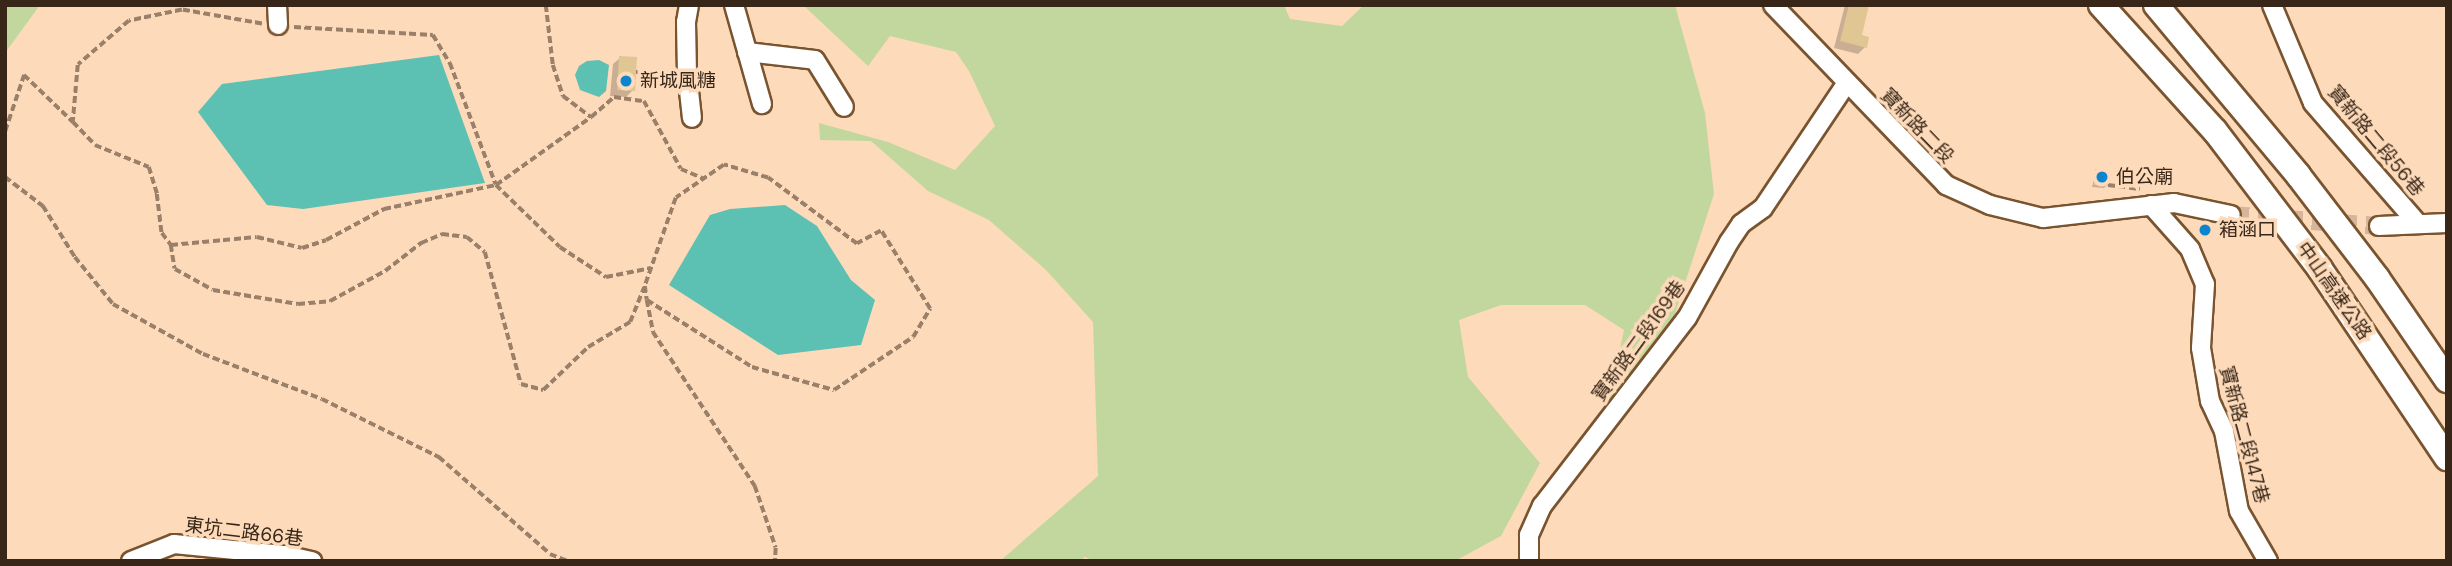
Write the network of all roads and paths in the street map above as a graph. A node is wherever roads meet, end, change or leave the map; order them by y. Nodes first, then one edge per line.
1 (277, 5) edge
2 (546, 5) edge
3 (689, 5) edge
4 (734, 5) edge
5 (1773, 5) edge
6 (2101, 5) edge
7 (2156, 5) edge
8 (2272, 5) edge
9 (278, 26) junction
10 (747, 52) junction
11 (636, 72) dead end
12 (687, 74) junction
13 (1846, 84) junction
14 (762, 104) dead end
15 (844, 107) dead end
16 (592, 117) junction
17 (692, 118) dead end
18 (73, 122) junction
19 (5, 131) edge
20 (5, 177) edge
21 (704, 179) junction
22 (496, 185) junction
23 (2151, 205) junction
24 (2231, 215) tunnel mouth
25 (2447, 223) edge
26 (2417, 224) junction
27 (2379, 226) tunnel mouth
28 (171, 245) junction
29 (651, 268) junction
30 (645, 286) junction
31 (647, 300) junction
32 (2447, 380) edge
33 (2447, 458) edge
34 (131, 561) edge
35 (312, 561) edge
36 (567, 561) edge
37 (775, 561) edge
38 (1529, 561) edge
39 (2268, 561) edge

1 - 9 street
2 - 16 path
3 - 12 street
4 - 10 street
5 - 13 street, 寶新路二段
6 - 33 highway, 中山高速公路
7 - 32 highway, 中山高速公路
8 - 26 street, 寶新路二段56巷
9 - 18 path
9 - 22 path
10 - 14 street
10 - 15 street
11 - 12 path
12 - 17 street
13 - 23 street, 寶新路二段
13 - 38 street, 寶新路二段169巷
16 - 21 path
16 - 22 path
18 - 19 path
18 - 28 path
20 - 36 path
21 - 29 path
21 - 31 path
22 - 28 path
22 - 29 path
23 - 24 street, 寶新路二段
23 - 39 street, 寶新路二段147巷
25 - 26 street
26 - 27 street
28 - 30 path
29 - 30 path
30 - 31 path
31 - 37 path
34 - 35 street, 東坑二路66巷

